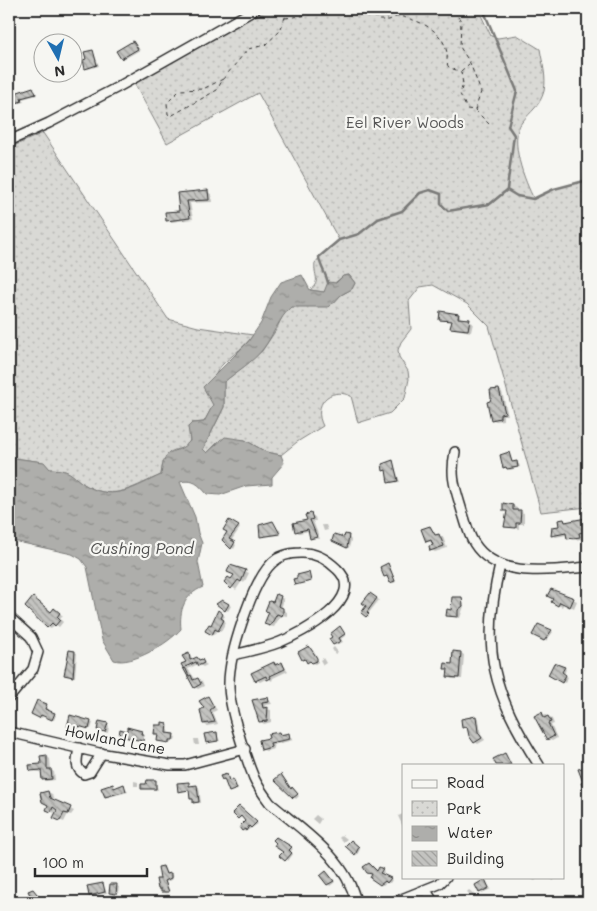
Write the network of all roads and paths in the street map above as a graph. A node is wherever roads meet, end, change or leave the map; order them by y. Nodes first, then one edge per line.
1 (256, 9) edge
2 (288, 9) edge
3 (316, 9) edge
4 (368, 9) edge
5 (453, 9) edge
6 (284, 18) junction
7 (470, 63) junction
8 (461, 72) junction
9 (223, 79) junction
10 (475, 110) junction
11 (489, 124) dead end
12 (9, 141) edge
13 (455, 452) dead end
14 (500, 565) junction
15 (588, 568) edge
16 (9, 617) edge
17 (233, 655) junction
18 (9, 698) edge
19 (9, 732) edge
20 (79, 748) junction
21 (245, 750) junction
22 (102, 754) junction
23 (538, 764) edge
24 (445, 878) edge
25 (426, 890) junction
26 (356, 902) edge
27 (394, 902) edge
28 (433, 902) edge

1 - 12 street
2 - 6 path
3 - 6 path
4 - 8 path
5 - 7 path
6 - 9 path
7 - 8 path
7 - 10 path
8 - 10 path
9 - 9 path
10 - 11 path
13 - 14 street
14 - 15 street
14 - 23 street
16 - 18 street
17 - 17 street
17 - 21 street
19 - 20 street, Howland Lane
20 - 22 street, Howland Lane
20 - 22 street
21 - 22 street, Howland Lane
21 - 26 street
24 - 25 street
25 - 27 street
25 - 28 street

